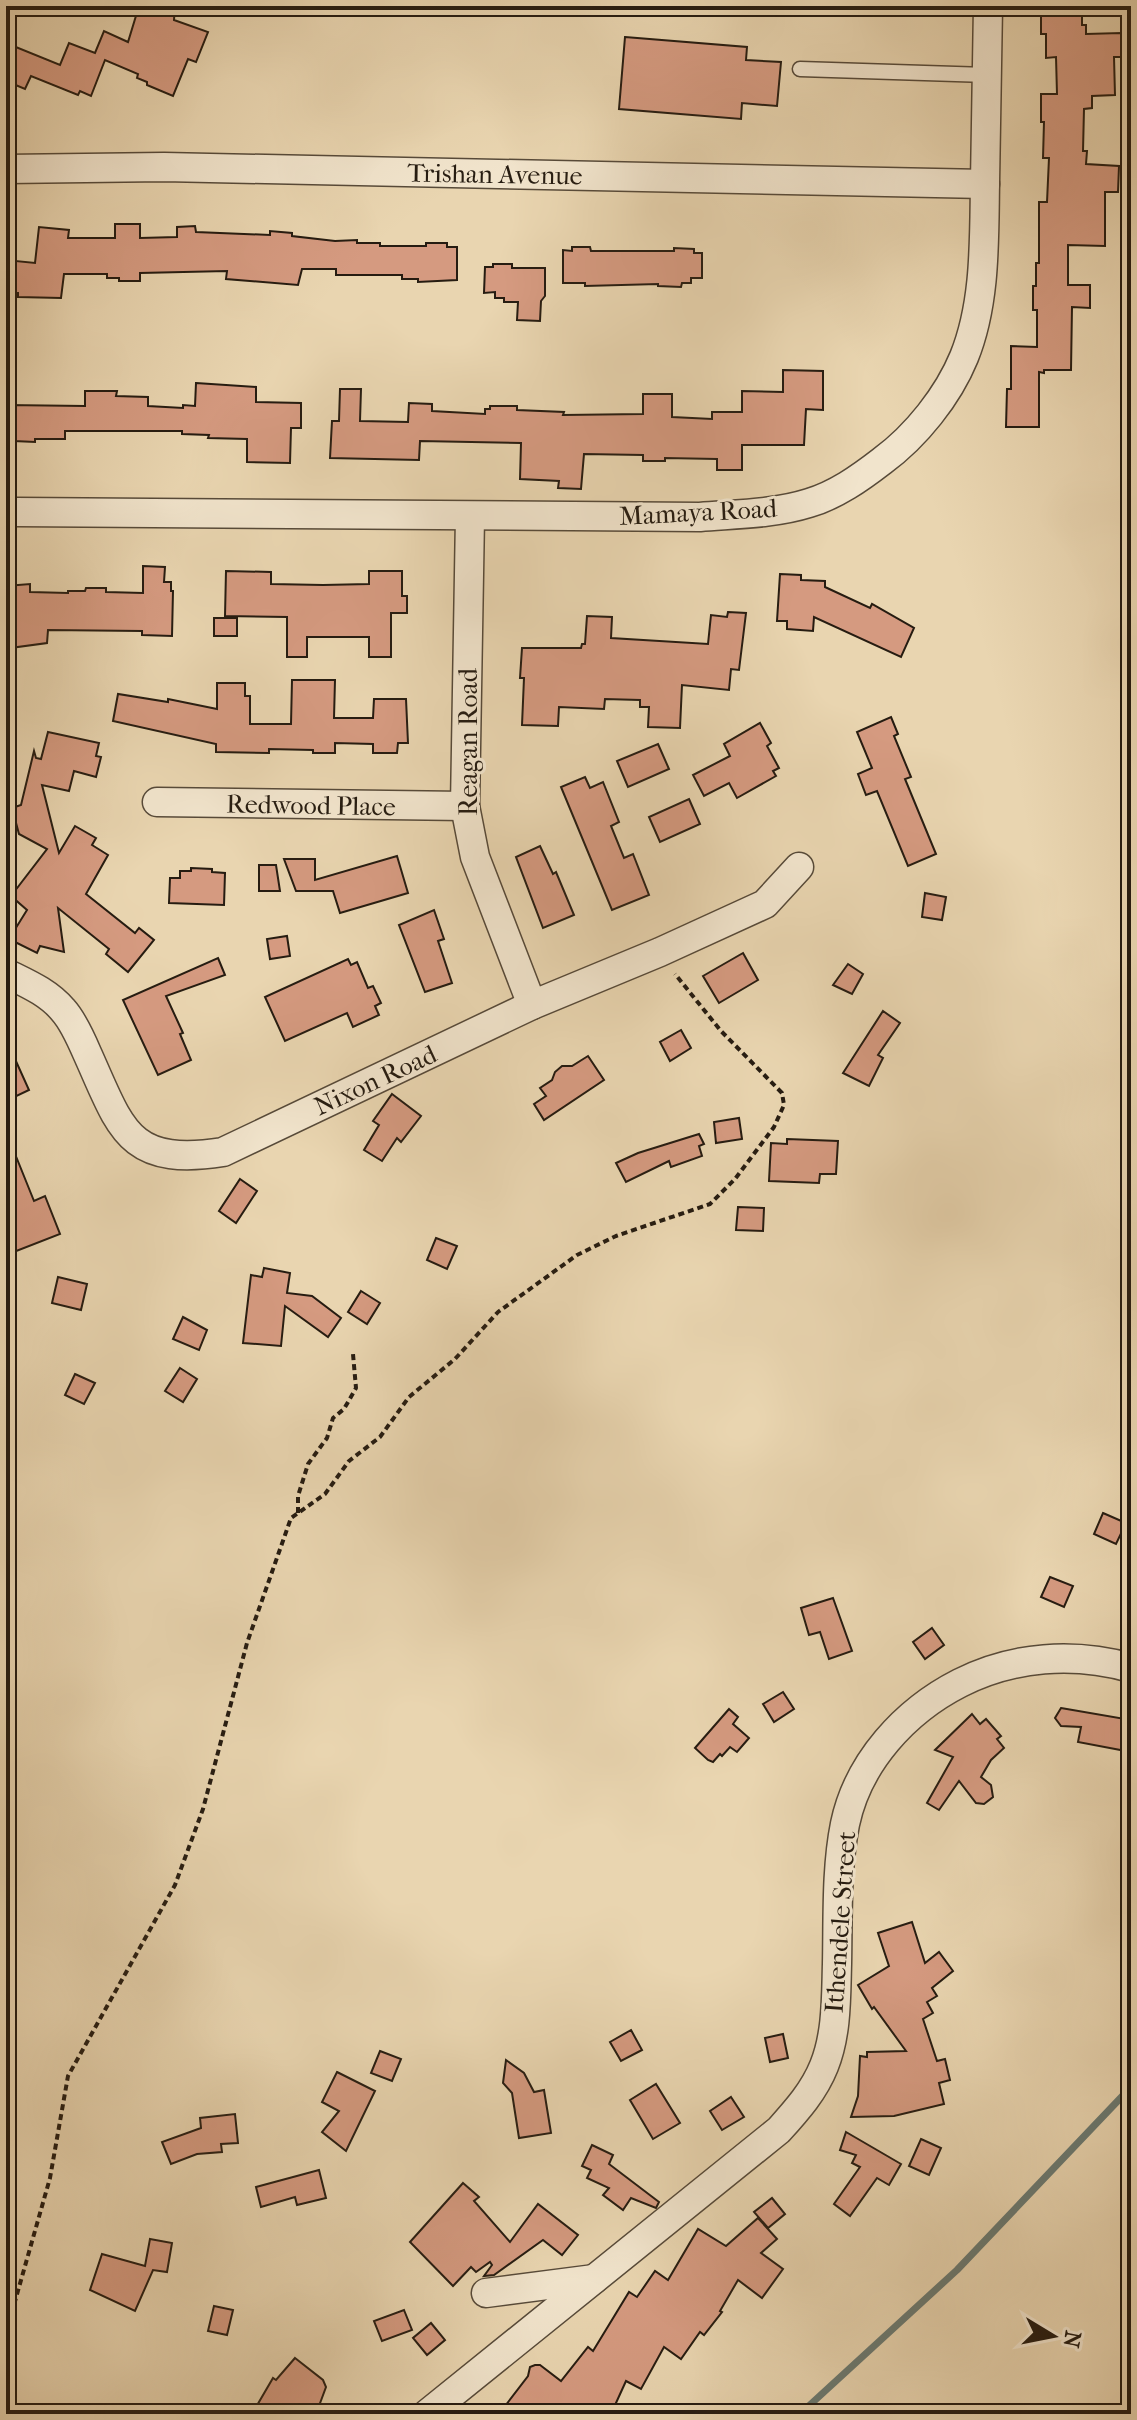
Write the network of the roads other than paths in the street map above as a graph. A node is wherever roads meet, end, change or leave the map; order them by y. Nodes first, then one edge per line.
1 (988, 6) edge
2 (800, 69) dead end
3 (987, 75) junction
4 (6, 169) edge
5 (985, 184) junction
6 (16, 512) dead end
7 (470, 516) junction
8 (157, 802) dead end
9 (465, 806) junction
10 (799, 867) dead end
11 (6, 973) edge
12 (532, 1005) junction
13 (1131, 1668) edge
14 (594, 2279) junction
15 (486, 2293) dead end
16 (427, 2414) edge

1 - 3 street, Mamaya Road
2 - 3 lane
3 - 5 street, Mamaya Road
4 - 5 street, Trishan Avenue
5 - 7 street, Mamaya Road
6 - 7 street, Mamaya Road
7 - 9 street, Reagan Road
8 - 9 street, Redwood Place
9 - 12 street, Reagan Road
10 - 12 street, Nixon Road
11 - 12 street, Nixon Road
13 - 14 street, Ithendele Street
14 - 15 street
14 - 16 street, Ithendele Street

